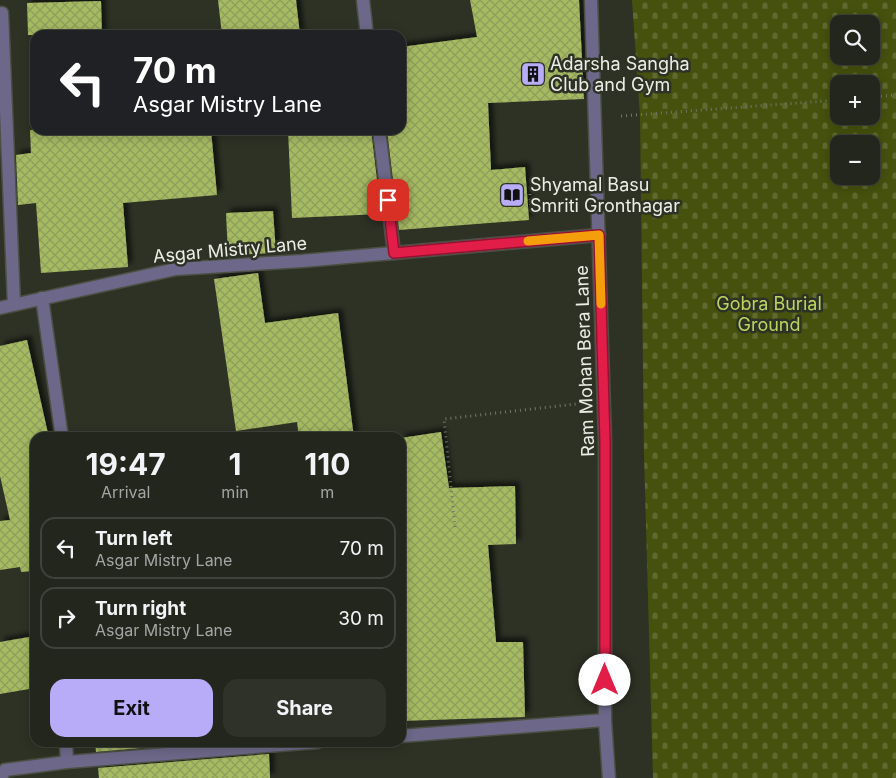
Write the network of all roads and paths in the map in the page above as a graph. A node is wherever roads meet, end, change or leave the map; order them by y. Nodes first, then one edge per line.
1 (363, 0) edge
2 (591, 0) edge
3 (2, 13) dead end
4 (366, 30) edge
5 (896, 95) edge
6 (880, 96) edge
7 (830, 101) edge
8 (596, 117) junction
9 (380, 135) edge
10 (599, 235) junction
11 (394, 253) junction
12 (42, 298) junction
13 (14, 304) junction
14 (0, 308) edge
15 (604, 401) junction
16 (61, 432) edge
17 (455, 528) dead end
18 (605, 720) junction
19 (406, 736) edge
20 (66, 747) edge
21 (255, 747) edge
22 (67, 762) junction
23 (1, 778) edge
24 (609, 778) edge

1 - 4 street
2 - 8 street, Ram Mohan Bera Lane
3 - 13 street
5 - 6 path
7 - 8 path
8 - 10 street, Ram Mohan Bera Lane
9 - 11 street
10 - 11 street, Asgar Mistry Lane
10 - 15 street, Ram Mohan Bera Lane
11 - 12 street, Asgar Mistry Lane
12 - 13 street, Asgar Mistry Lane
12 - 16 street
13 - 14 street, Asgar Mistry Lane
15 - 17 path
15 - 18 street, Ram Mohan Bera Lane
18 - 19 street
18 - 24 street, Ram Mohan Bera Lane
20 - 22 street
21 - 22 street
22 - 23 street

